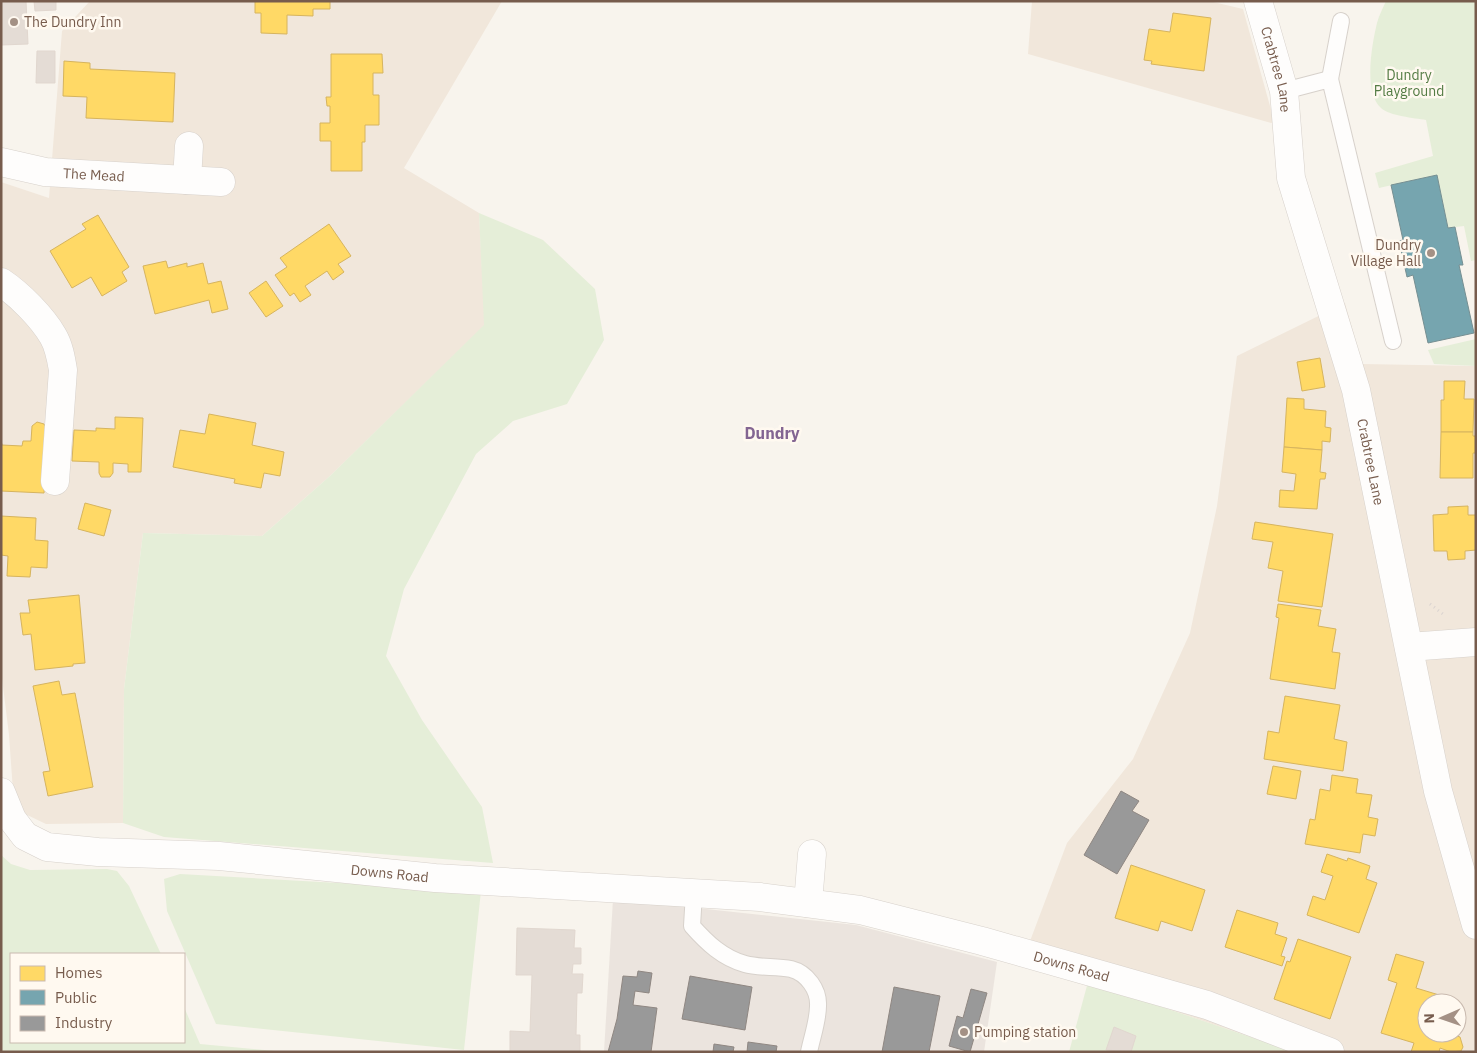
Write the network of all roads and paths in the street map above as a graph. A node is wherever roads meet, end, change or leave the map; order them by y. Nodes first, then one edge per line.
1 (1258, 1) edge
2 (1341, 21) dead end
3 (1330, 79) junction
4 (1284, 91) junction
5 (189, 146) dead end
6 (1, 162) edge
7 (187, 180) junction
8 (221, 182) dead end
9 (1, 282) edge
10 (1393, 341) dead end
11 (56, 481) dead end
12 (1394, 573) junction
13 (1446, 617) dead end
14 (1476, 642) edge
15 (1409, 646) junction
16 (1, 792) edge
17 (812, 854) dead end
18 (694, 893) junction
19 (808, 903) junction
20 (1476, 925) edge
21 (809, 1052) edge
22 (1330, 1052) edge

1 - 4 street, Crabtree Lane
2 - 3 lane
3 - 4 lane
3 - 10 lane
4 - 12 street, Crabtree Lane
5 - 7 street
6 - 7 street, The Mead
7 - 8 street, The Mead
9 - 11 street
12 - 13 path
12 - 15 street, Crabtree Lane
14 - 15 street
15 - 20 street, Crabtree Lane
16 - 18 street, Downs Road
17 - 19 street
18 - 19 street, Downs Road
18 - 21 lane
19 - 22 street, Downs Road

